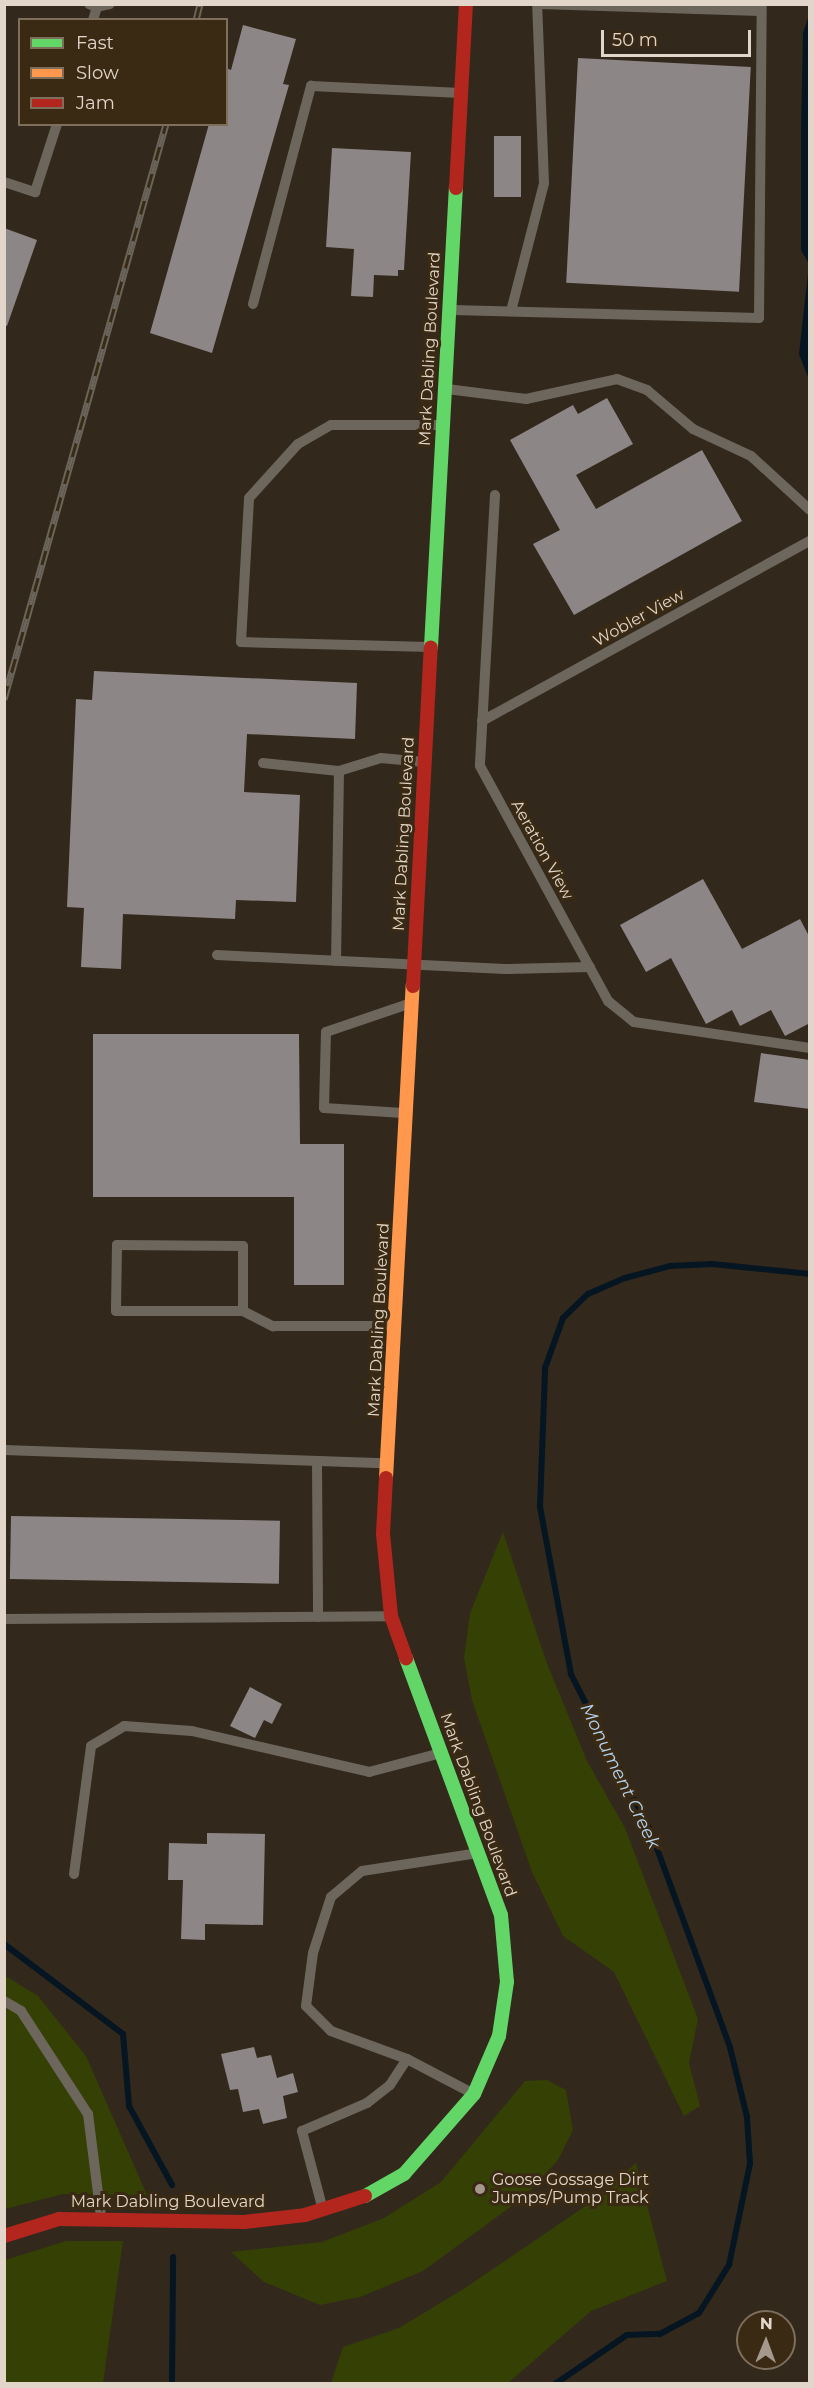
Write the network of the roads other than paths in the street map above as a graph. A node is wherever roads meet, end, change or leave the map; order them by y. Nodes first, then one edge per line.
1 (110, 4) edge
2 (466, 4) edge
3 (538, 4) edge
4 (93, 6) edge
5 (761, 8) edge
6 (461, 93) junction
7 (56, 126) edge
8 (4, 182) edge
9 (253, 304) dead end
10 (448, 310) junction
11 (511, 311) junction
12 (444, 389) junction
13 (442, 425) junction
14 (495, 495) dead end
15 (810, 510) edge
16 (810, 541) edge
17 (430, 647) junction
18 (482, 721) junction
19 (424, 762) junction
20 (263, 763) dead end
21 (339, 771) junction
22 (217, 955) dead end
23 (336, 961) junction
24 (413, 964) junction
25 (590, 967) junction
26 (411, 1003) junction
27 (810, 1048) edge
28 (406, 1113) junction
29 (243, 1311) junction
30 (395, 1326) junction
31 (4, 1450) edge
32 (317, 1462) junction
33 (388, 1463) junction
34 (391, 1616) junction
35 (318, 1617) junction
36 (4, 1619) edge
37 (441, 1753) junction
38 (478, 1852) junction
39 (74, 1874) dead end
40 (4, 2001) edge
41 (407, 2059) junction
42 (474, 2094) junction
43 (323, 2210) junction
44 (101, 2217) junction
45 (4, 2236) edge

1 - 4 lane
2 - 6 street, Mark Dabling Boulevard
3 - 5 lane
3 - 11 lane
5 - 11 lane
6 - 9 lane
6 - 10 street, Mark Dabling Boulevard
7 - 8 lane
10 - 11 lane
10 - 12 street, Mark Dabling Boulevard
12 - 13 street, Mark Dabling Boulevard
12 - 15 lane
13 - 17 street, Mark Dabling Boulevard
13 - 17 lane
14 - 18 lane, Aeration View
16 - 18 lane, Wobler View
17 - 19 street, Mark Dabling Boulevard
18 - 25 lane, Aeration View
19 - 21 lane
19 - 24 street, Mark Dabling Boulevard
20 - 21 lane
21 - 23 lane
22 - 23 lane
23 - 24 lane
24 - 25 lane
24 - 26 street, Mark Dabling Boulevard
25 - 27 lane, Aeration View
26 - 28 street, Mark Dabling Boulevard
26 - 28 lane
28 - 30 street, Mark Dabling Boulevard
29 - 29 lane
29 - 30 lane
30 - 33 street, Mark Dabling Boulevard
31 - 32 lane
32 - 33 lane
32 - 35 lane
33 - 34 street, Mark Dabling Boulevard
34 - 35 lane
34 - 37 street, Mark Dabling Boulevard
35 - 36 lane
37 - 38 street, Mark Dabling Boulevard
37 - 39 lane
38 - 41 lane
38 - 42 street, Mark Dabling Boulevard
40 - 44 lane
41 - 42 lane
41 - 43 lane
42 - 43 street, Mark Dabling Boulevard
43 - 44 street, Mark Dabling Boulevard
44 - 45 street, Mark Dabling Boulevard

